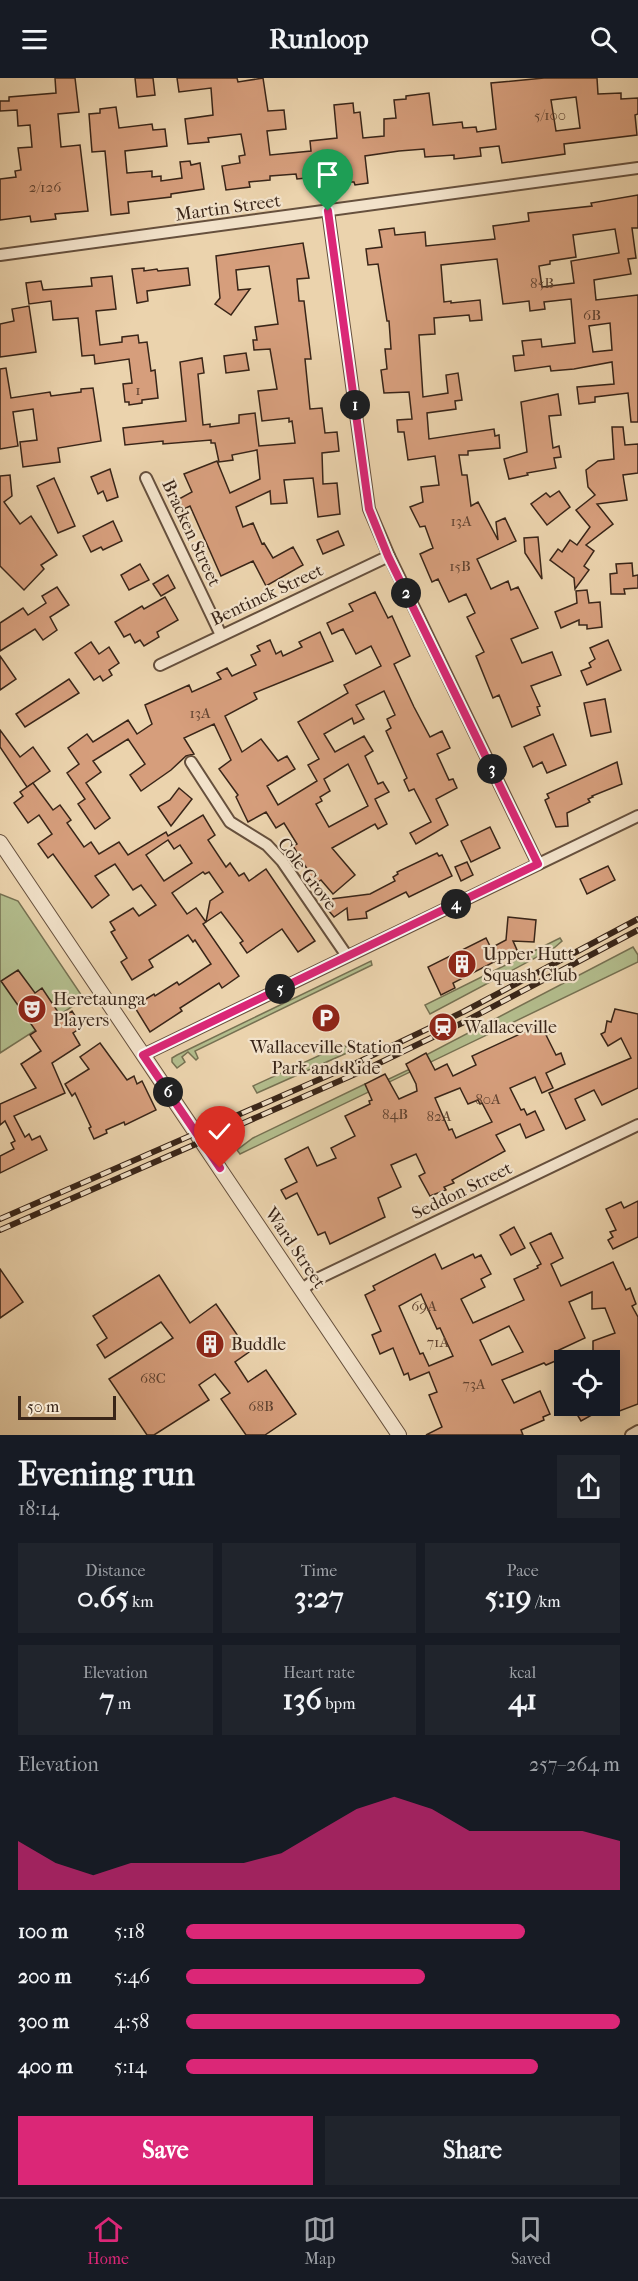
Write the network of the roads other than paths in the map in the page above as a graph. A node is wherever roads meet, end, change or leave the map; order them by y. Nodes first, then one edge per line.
1 (638, 168) edge
2 (328, 211) junction
3 (0, 255) edge
4 (146, 478) dead end
5 (388, 556) junction
6 (221, 636) junction
7 (160, 665) dead end
8 (191, 762) dead end
9 (638, 816) edge
10 (0, 842) edge
11 (5, 862) edge
12 (538, 864) junction
13 (347, 956) junction
14 (143, 1055) junction
15 (638, 1125) edge
16 (301, 1290) junction
17 (638, 1431) edge
18 (399, 1435) edge
19 (631, 1435) edge

1 - 2 street, Martin Street
2 - 3 street, Martin Street
2 - 5 street
4 - 6 street, Bracken Street
5 - 6 street, Bentinck Street
5 - 12 street
6 - 7 street, Bentinck Street
8 - 13 street, Cole Grove
9 - 12 street
10 - 11 street, Ward Street
11 - 14 street, Ward Street
12 - 13 street
13 - 14 street
14 - 16 street, Ward Street
15 - 16 street, Seddon Street
16 - 18 street, Ward Street
17 - 19 street

